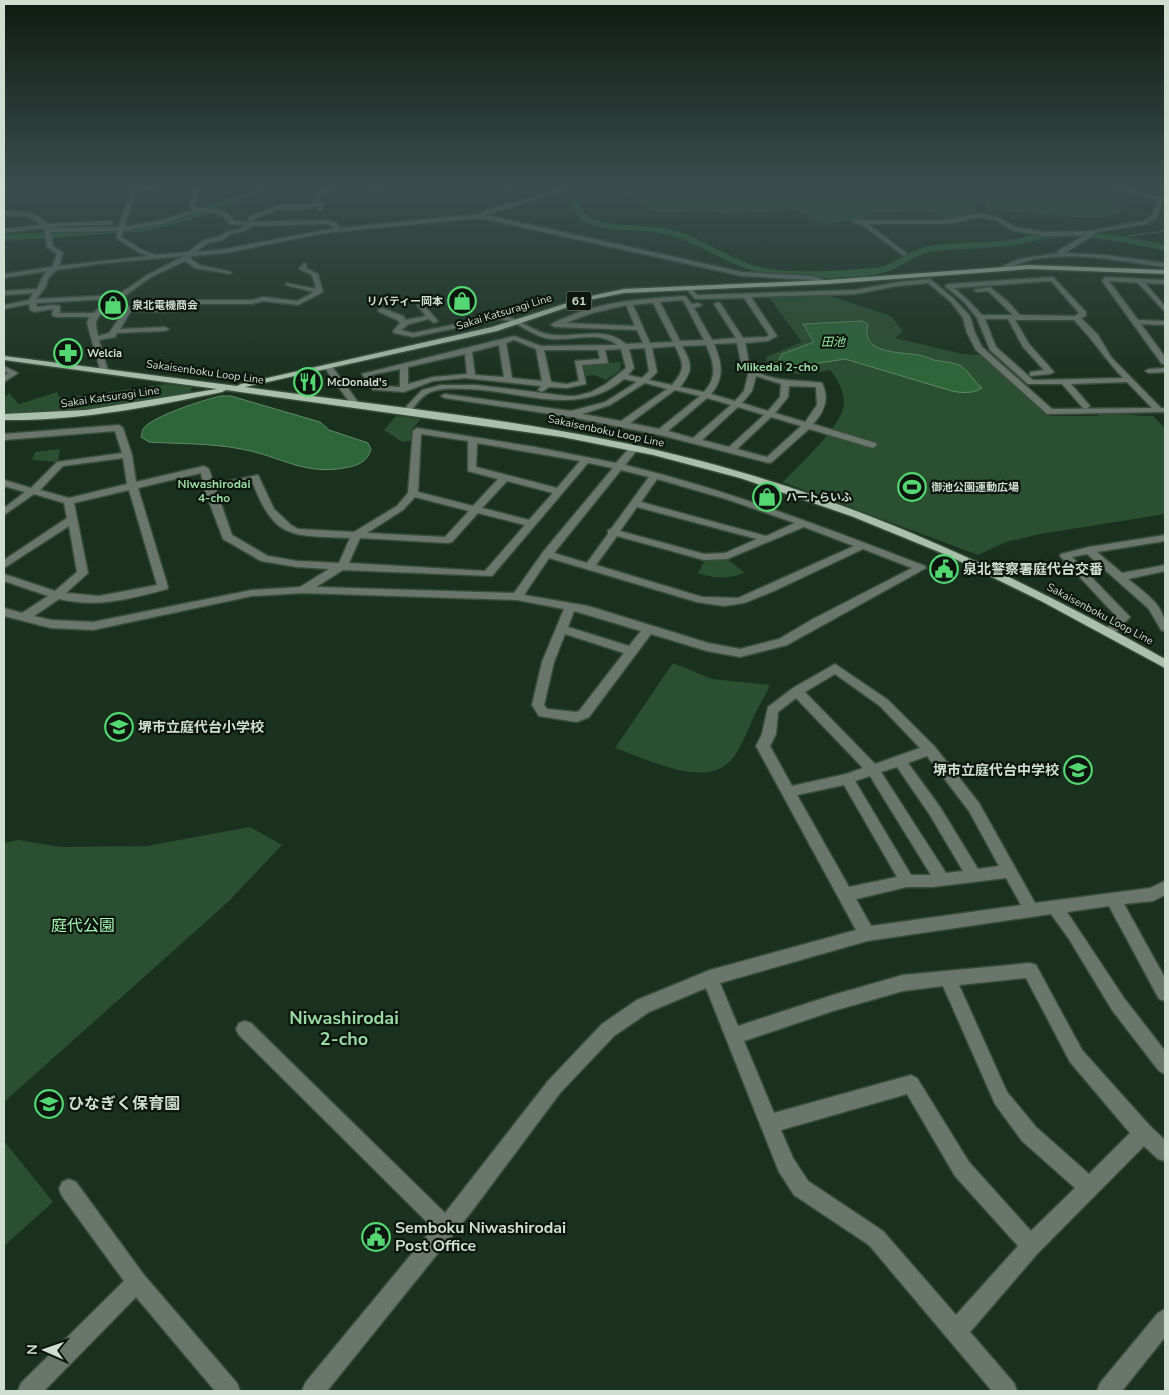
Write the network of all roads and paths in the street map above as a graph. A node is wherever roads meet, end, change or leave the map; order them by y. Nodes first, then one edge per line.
1 (60, 252) edge
2 (146, 252) edge
3 (192, 252) edge
4 (219, 252) edge
5 (641, 252) edge
6 (901, 252) edge
7 (904, 254) dead end
8 (1062, 255) joint
9 (160, 257) junction
10 (186, 257) junction
11 (304, 265) dead end
12 (1165, 265) edge
13 (55, 268) junction
14 (1003, 268) junction
15 (229, 272) dead end
16 (1165, 272) edge
17 (4, 276) edge
18 (1140, 281) junction
19 (827, 282) junction
20 (1165, 282) edge
21 (288, 284) dead end
22 (688, 287) junction
23 (977, 290) dead end
24 (40, 291) junction
25 (6, 292) dead end
26 (320, 292) junction
27 (117, 297) junction
28 (655, 299) junction
29 (748, 299) junction
30 (628, 302) junction
31 (718, 304) junction
32 (33, 306) junction
33 (396, 306) dead end
34 (421, 306) dead end
35 (690, 306) junction
36 (4, 307) edge
37 (102, 308) junction
38 (129, 309) junction
39 (382, 310) dead end
40 (1165, 310) edge
41 (394, 314) junction
42 (4, 315) edge
43 (94, 316) junction
44 (430, 317) junction
45 (980, 317) junction
46 (1014, 317) junction
47 (604, 318) junction
48 (1076, 318) junction
49 (517, 322) junction
50 (1136, 322) junction
51 (404, 323) junction
52 (1165, 323) edge
53 (639, 328) junction
54 (166, 329) dead end
55 (443, 330) junction
56 (115, 331) junction
57 (96, 339) junction
58 (741, 340) junction
59 (502, 341) junction
60 (708, 342) junction
61 (677, 344) junction
62 (647, 346) junction
63 (624, 347) junction
64 (540, 348) junction
65 (602, 348) junction
66 (979, 348) junction
67 (993, 348) junction
68 (468, 351) junction
69 (4, 361) edge
70 (1165, 362) edge
71 (404, 365) junction
72 (328, 367) junction
73 (438, 368) junction
74 (753, 370) junction
75 (1149, 370) dead end
76 (1165, 370) edge
77 (104, 371) junction
78 (1023, 375) junction
79 (471, 376) junction
80 (623, 376) junction
81 (4, 380) edge
82 (508, 380) junction
83 (1128, 380) junction
84 (643, 381) junction
85 (1064, 381) junction
86 (785, 383) junction
87 (547, 384) junction
88 (675, 387) junction
89 (231, 388) junction
90 (404, 390) junction
91 (706, 395) junction
92 (445, 396) dead end
93 (538, 396) junction
94 (737, 404) junction
95 (356, 405) junction
96 (1086, 406) dead end
97 (529, 408) junction
98 (1162, 410) edge
99 (406, 411) junction
100 (563, 413) junction
101 (771, 413) junction
102 (4, 417) edge
103 (623, 424) junction
104 (807, 425) junction
105 (661, 432) junction
106 (4, 438) edge
107 (16, 438) junction
108 (685, 438) junction
109 (473, 439) junction
110 (695, 441) junction
111 (872, 445) dead end
112 (634, 448) junction
113 (676, 448) dead end
114 (4, 449) edge
115 (731, 450) junction
116 (127, 455) junction
117 (585, 461) junction
118 (619, 467) junction
119 (654, 476) junction
120 (505, 477) junction
121 (4, 483) edge
122 (132, 485) junction
123 (209, 488) junction
124 (33, 491) junction
125 (558, 491) junction
126 (412, 494) junction
127 (69, 501) junction
128 (634, 503) junction
129 (475, 510) junction
130 (4, 512) edge
131 (72, 519) junction
132 (530, 523) junction
133 (804, 523) junction
134 (612, 532) junction
135 (356, 535) junction
136 (1165, 538) edge
137 (767, 539) junction
138 (862, 546) junction
139 (1089, 550) junction
140 (548, 554) junction
141 (4, 565) edge
142 (343, 565) junction
143 (589, 568) junction
144 (1165, 568) edge
145 (4, 577) edge
146 (1120, 578) junction
147 (303, 590) junction
148 (58, 594) junction
149 (517, 597) junction
150 (1160, 606) edge
151 (570, 607) junction
152 (4, 612) edge
153 (23, 618) junction
154 (1165, 626) edge
155 (561, 629) junction
156 (648, 630) junction
157 (1109, 632) junction
158 (632, 651) junction
159 (1165, 664) edge
160 (797, 691) junction
161 (930, 750) junction
162 (898, 760) junction
163 (872, 769) junction
164 (847, 779) junction
165 (788, 792) junction
166 (1009, 871) junction
167 (974, 876) junction
168 (942, 880) junction
169 (908, 881) junction
170 (1165, 887) edge
171 (844, 895) junction
172 (1113, 899) junction
173 (1055, 907) junction
174 (1032, 911) junction
175 (868, 934) junction
176 (710, 978) junction
177 (948, 978) junction
178 (1165, 993) edge
179 (245, 1029) dead end
180 (734, 1036) junction
181 (1165, 1065) edge
182 (769, 1124) junction
183 (1143, 1134) junction
184 (1165, 1152) edge
185 (1090, 1188) junction
186 (69, 1189) dead end
187 (445, 1226) junction
188 (1031, 1246) junction
189 (137, 1282) junction
190 (1165, 1320) edge
191 (956, 1331) junction
192 (29, 1391) edge
193 (229, 1391) edge
194 (313, 1391) edge
195 (1006, 1391) edge
196 (1108, 1391) edge

1 - 13 street
2 - 9 street
3 - 10 street
4 - 10 street
5 - 19 street
6 - 7 street
8 - 12 street
8 - 14 street
9 - 10 street
9 - 13 street
10 - 15 street
10 - 27 street
11 - 26 street
13 - 17 street
13 - 24 street
14 - 16 main road, Sakai Katsuragi Line / 61
14 - 19 main road, Sakai Katsuragi Line / 61
18 - 20 street
18 - 40 street
18 - 50 street
19 - 22 main road, Sakai Katsuragi Line / 61
21 - 26 street
22 - 29 street
22 - 49 main road, Sakai Katsuragi Line / 61
23 - 46 street
24 - 25 street
24 - 32 street
26 - 38 street
27 - 32 street
27 - 37 street
28 - 30 street
28 - 35 street
28 - 61 street
29 - 31 street
29 - 58 street
29 - 66 street
30 - 47 street
30 - 53 street
31 - 35 street
31 - 58 street
32 - 36 street
32 - 42 street
32 - 43 street
33 - 41 street
34 - 44 street
35 - 60 street
37 - 38 street
37 - 43 street
38 - 56 street
39 - 41 street
41 - 51 street
43 - 57 street
44 - 51 street
44 - 55 street
45 - 46 street
45 - 48 street
45 - 67 street
46 - 48 street
46 - 78 street
47 - 47 street
47 - 53 street
48 - 83 street
49 - 55 street
49 - 63 street
49 - 72 main road, Sakai Katsuragi Line / 61
50 - 52 street
50 - 70 street
51 - 55 street
53 - 62 street
54 - 56 street
56 - 57 street
57 - 77 street
58 - 60 street
58 - 74 street
59 - 64 street
59 - 68 street
59 - 82 street
60 - 61 street
60 - 91 street
61 - 62 street
61 - 88 street
62 - 63 street
62 - 84 street
63 - 65 street
63 - 80 street
64 - 65 street
64 - 87 street
65 - 87 street
66 - 67 street
66 - 98 street
67 - 78 street
68 - 73 street
68 - 79 street
69 - 77 main road, Sakaisenboku Loop Line
69 - 81 street
71 - 73 street
71 - 90 street
71 - 90 street
72 - 89 main road, Sakai Katsuragi Line / 61
72 - 95 street
73 - 79 street
73 - 90 street
74 - 86 street
74 - 94 street
75 - 76 street
77 - 89 main road, Sakaisenboku Loop Line
78 - 85 street
79 - 82 street
80 - 84 street
80 - 93 street
82 - 87 street
83 - 85 street
83 - 98 street
84 - 88 street
84 - 100 street
85 - 96 street
86 - 101 street
86 - 104 street
87 - 93 street
88 - 91 street
88 - 103 street
89 - 95 main road, Sakaisenboku Loop Line
89 - 102 main road, Sakai Katsuragi Line / 61
91 - 94 street
91 - 105 street
92 - 97 street
93 - 97 street
93 - 99 street
94 - 101 street
94 - 110 street
95 - 99 main road, Sakaisenboku Loop Line
97 - 100 street
99 - 112 main road, Sakaisenboku Loop Line
100 - 103 street
101 - 104 street
101 - 115 street
103 - 105 street
104 - 111 street
104 - 115 street
105 - 108 street
106 - 107 street
107 - 114 street
107 - 116 street
108 - 110 street
108 - 113 street
109 - 117 street
109 - 120 street
109 - 126 street
110 - 115 street
112 - 118 street
112 - 157 main road, Sakaisenboku Loop Line
116 - 122 street
116 - 124 street
117 - 118 street
117 - 125 street
118 - 119 street
118 - 140 street
119 - 128 street
119 - 133 street
120 - 125 street
120 - 129 street
121 - 124 street
122 - 123 street
122 - 127 street
122 - 148 street
123 - 135 street
123 - 142 street
124 - 127 street
124 - 130 street
125 - 132 street
126 - 129 street
126 - 135 street
127 - 131 street
128 - 134 street
128 - 137 street
129 - 132 street
129 - 135 street
131 - 141 street
131 - 148 street
132 - 142 street
133 - 137 street
133 - 138 street
134 - 137 street
134 - 143 street
135 - 142 street
136 - 139 street
138 - 143 street
138 - 156 street
139 - 146 street
139 - 157 street
140 - 143 street
140 - 149 street
142 - 147 street
144 - 146 street
145 - 148 street
146 - 150 street
147 - 149 street
147 - 153 street
148 - 153 street
149 - 151 street
150 - 154 street
151 - 155 street
151 - 156 street
152 - 153 street
155 - 158 street
155 - 158 street
156 - 158 street
157 - 159 main road, Sakaisenboku Loop Line
160 - 161 street
160 - 163 street
160 - 165 street
161 - 162 street
161 - 166 street
162 - 163 street
162 - 167 street
163 - 164 street
163 - 168 street
164 - 165 street
164 - 169 street
165 - 171 street
166 - 167 street
166 - 174 street
167 - 168 street
168 - 169 street
169 - 171 street
170 - 172 street
171 - 175 street
172 - 173 street
172 - 178 street
173 - 174 street
173 - 181 street
174 - 175 street
175 - 176 street
176 - 180 street
176 - 187 street
177 - 180 street
177 - 183 street
177 - 185 street
179 - 187 street
180 - 182 street
182 - 188 street
182 - 191 street
183 - 184 street
183 - 185 street
185 - 188 street
186 - 189 street
187 - 194 street
188 - 191 street
189 - 192 street
189 - 193 street
190 - 196 street
191 - 195 street

